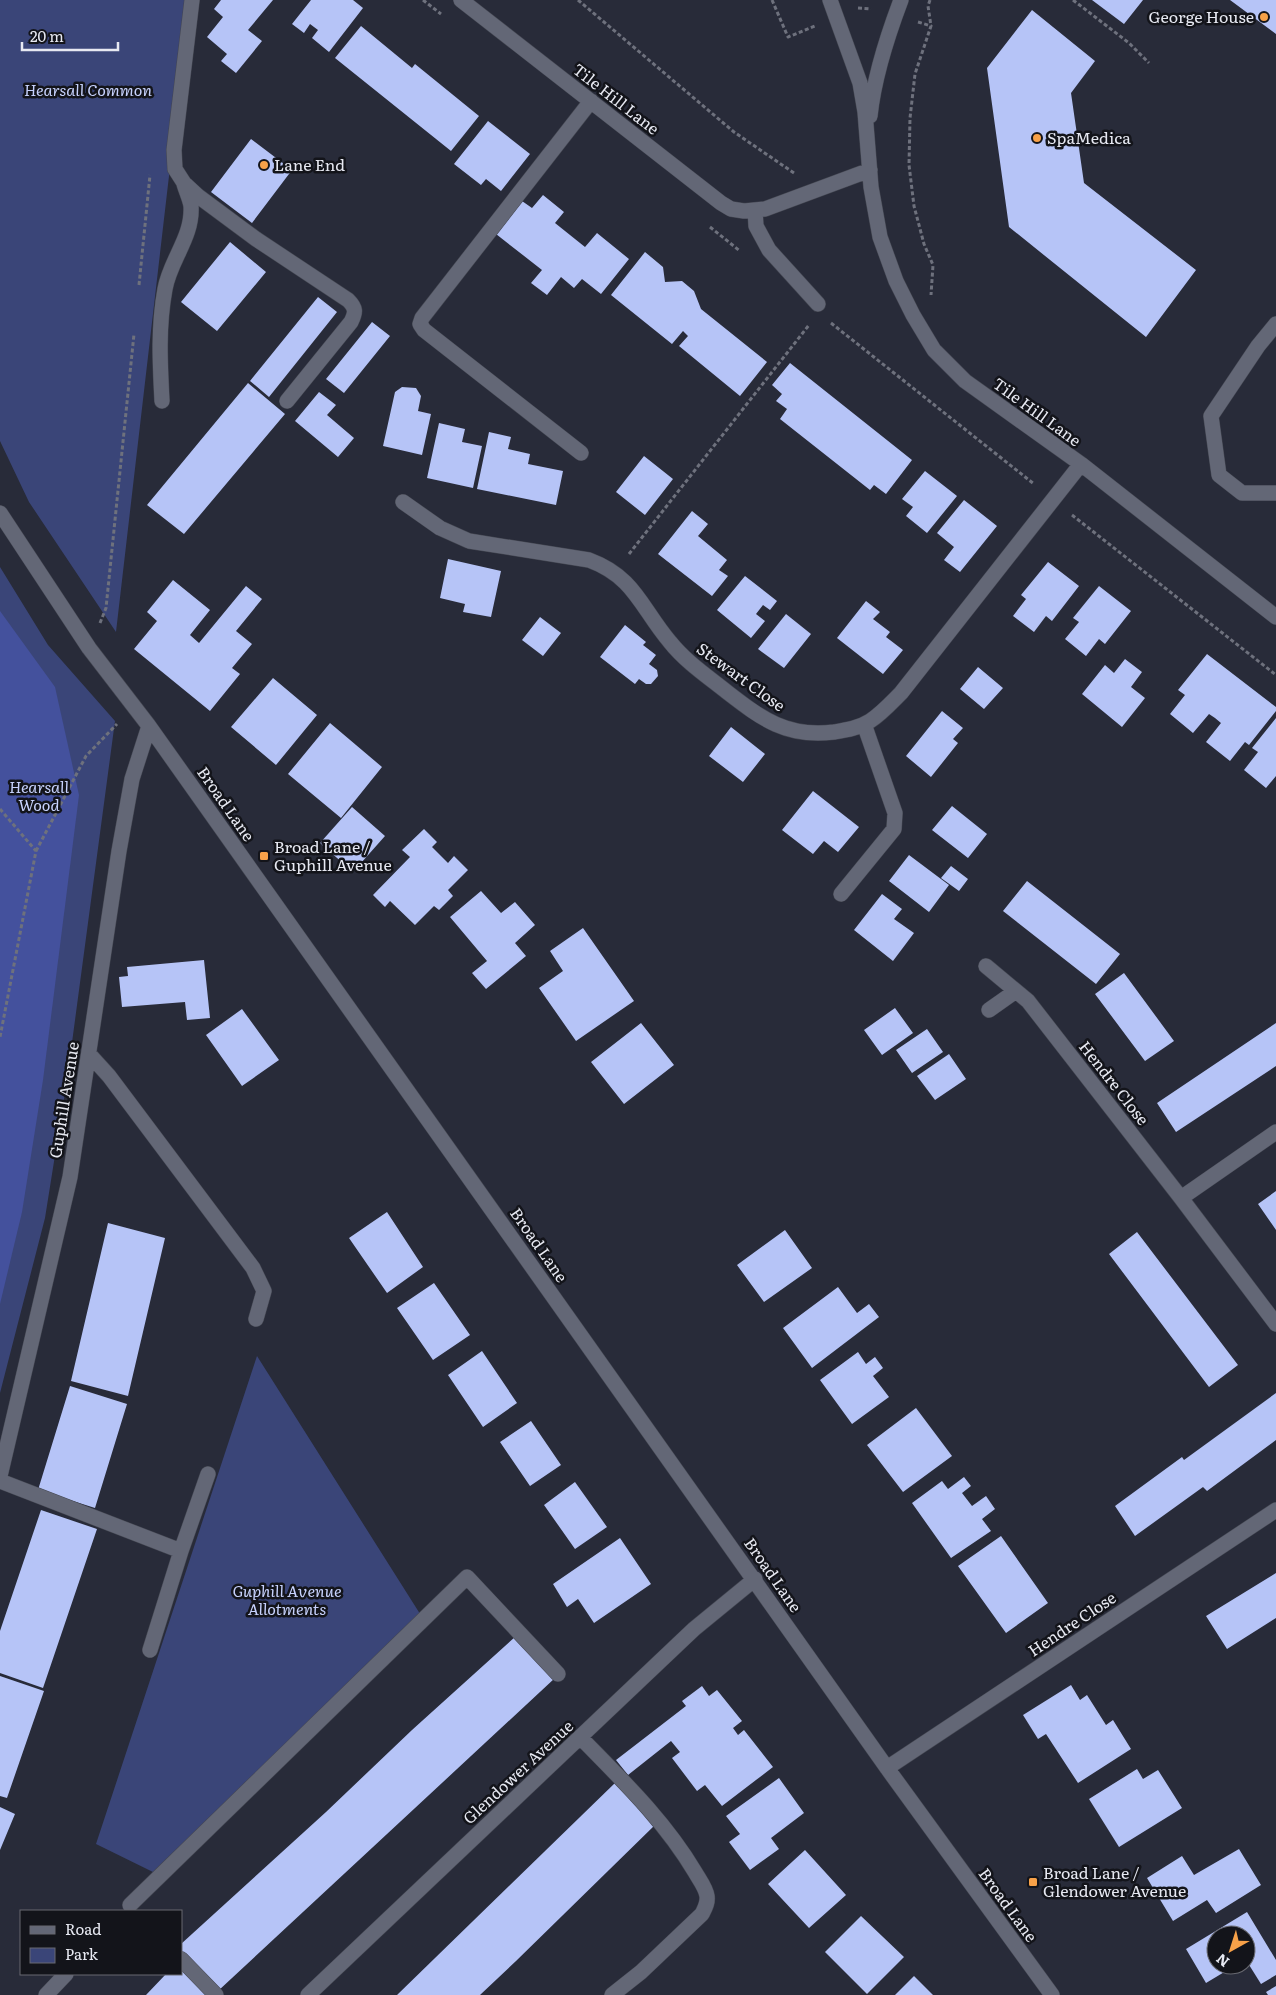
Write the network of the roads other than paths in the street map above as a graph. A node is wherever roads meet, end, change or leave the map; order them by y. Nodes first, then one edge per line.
1 (192, 0) edge
2 (461, 0) edge
3 (830, 0) edge
4 (902, 0) edge
5 (591, 101) junction
6 (867, 142) junction
7 (870, 170) junction
8 (184, 183) junction
9 (754, 210) junction
10 (817, 308) road end
11 (1276, 324) edge
12 (162, 401) dead end
13 (287, 401) dead end
14 (581, 453) dead end
15 (1080, 464) junction
16 (1276, 494) edge
17 (403, 502) dead end
18 (0, 513) edge
19 (1276, 617) edge
20 (864, 724) junction
21 (149, 726) junction
22 (841, 894) dead end
23 (986, 966) dead end
24 (1016, 991) junction
25 (989, 1010) dead end
26 (89, 1054) junction
27 (1276, 1132) edge
28 (1182, 1198) junction
29 (256, 1319) dead end
30 (1276, 1324) edge
31 (208, 1474) dead end
32 (0, 1476) edge
33 (0, 1481) edge
34 (1276, 1510) edge
35 (181, 1551) junction
36 (755, 1579) junction
37 (150, 1650) dead end
38 (558, 1674) dead end
39 (580, 1737) junction
40 (887, 1768) junction
41 (130, 1909) edge
42 (182, 1960) edge
43 (65, 1975) edge
44 (46, 1995) edge
45 (216, 1995) edge
46 (308, 1995) edge
47 (612, 1995) edge
48 (1052, 1995) edge

1 - 8 street
2 - 5 street, Tile Hill Lane
3 - 6 street, Tile Hill Lane
4 - 6 street, Tile Hill Lane
5 - 9 street, Tile Hill Lane
5 - 14 street
6 - 7 street, Tile Hill Lane
7 - 9 street, Tile Hill Lane
7 - 15 street, Tile Hill Lane
8 - 12 street
8 - 13 street
9 - 10 street
11 - 16 street
15 - 19 street, Tile Hill Lane
15 - 20 street, Stewart Close
17 - 20 street, Stewart Close
18 - 21 street, Broad Lane
20 - 22 street
21 - 26 street, Guphill Avenue
21 - 36 street, Broad Lane
23 - 24 street, Hendre Close
24 - 25 street
24 - 28 street, Hendre Close
26 - 29 street
26 - 32 street, Guphill Avenue
27 - 28 street
28 - 30 street, Hendre Close
31 - 35 street
33 - 35 street
34 - 40 street, Hendre Close
35 - 37 street
36 - 39 street, Glendower Avenue
36 - 40 street, Broad Lane
38 - 41 street
39 - 46 street, Glendower Avenue
39 - 47 street
40 - 48 street, Broad Lane
42 - 45 street
43 - 44 street

